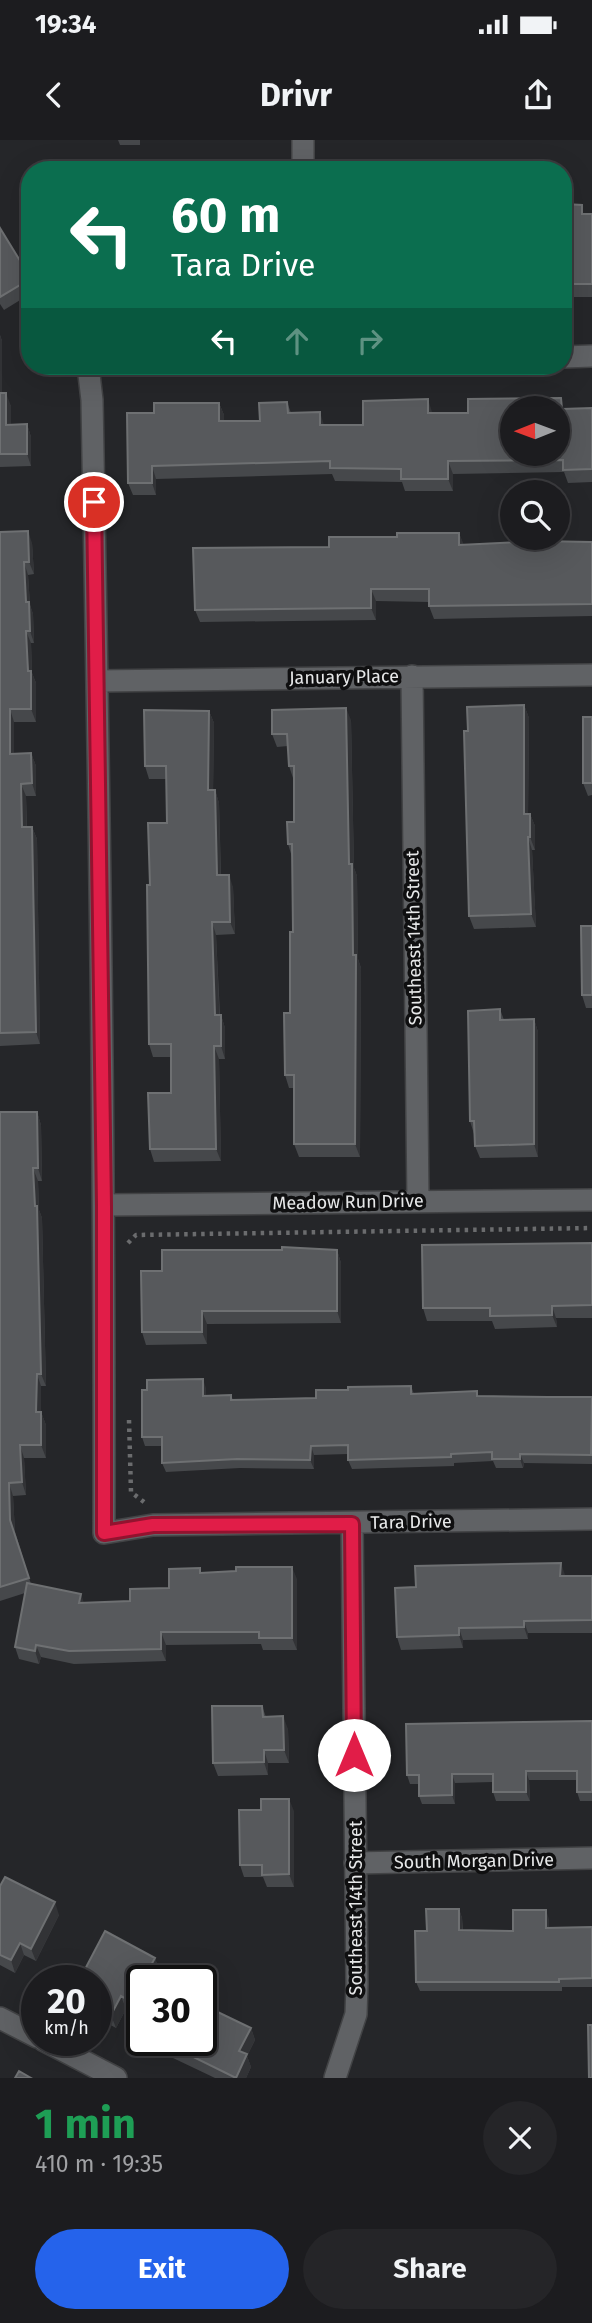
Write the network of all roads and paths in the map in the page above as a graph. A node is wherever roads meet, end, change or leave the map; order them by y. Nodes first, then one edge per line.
1 (303, 140) edge
2 (303, 161) edge
3 (592, 356) edge
4 (572, 357) edge
5 (89, 375) edge
6 (592, 675) edge
7 (412, 676) junction
8 (97, 681) junction
9 (592, 1200) edge
10 (418, 1201) junction
11 (104, 1206) junction
12 (592, 1228) edge
13 (127, 1251) dead end
14 (129, 1415) dead end
15 (154, 1502) dead end
16 (592, 1519) edge
17 (352, 1524) junction
18 (592, 1858) edge
19 (355, 1864) junction
20 (0, 2018) edge
21 (21, 2029) edge
22 (74, 2056) edge
23 (116, 2078) edge
24 (335, 2078) edge

1 - 2 street
3 - 4 street
5 - 8 street
6 - 7 street, January Place
7 - 8 street, January Place
7 - 10 street, Southeast 14th Street
8 - 11 street
9 - 10 street, Meadow Run Drive
10 - 11 street, Meadow Run Drive
11 - 17 street, Tara Drive
12 - 13 path
14 - 15 path
16 - 17 street, Tara Drive
17 - 19 street, Southeast 14th Street
18 - 19 street, South Morgan Drive
19 - 24 street, Southeast 14th Street
20 - 21 street
22 - 23 street

